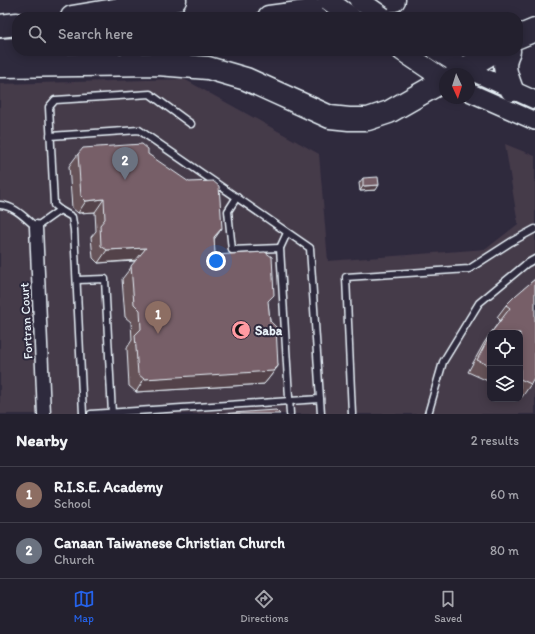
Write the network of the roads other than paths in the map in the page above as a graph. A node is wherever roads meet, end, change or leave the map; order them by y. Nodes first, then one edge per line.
1 (175, 0) edge
2 (328, 0) edge
3 (359, 0) edge
4 (394, 0) edge
5 (102, 12) edge
6 (305, 12) edge
7 (344, 12) edge
8 (376, 12) edge
9 (12, 25) edge
10 (0, 26) edge
11 (12, 49) edge
12 (0, 50) edge
13 (409, 56) edge
14 (442, 56) edge
15 (486, 56) edge
16 (507, 56) edge
17 (0, 66) edge
18 (457, 68) edge
19 (466, 68) edge
20 (439, 76) edge
21 (475, 76) edge
22 (439, 83) edge
23 (512, 90) junction
24 (475, 95) edge
25 (535, 100) edge
26 (535, 121) edge
27 (191, 124) dead end
28 (50, 136) junction
29 (237, 197) junction
30 (0, 205) edge
31 (60, 210) junction
32 (36, 227) junction
33 (535, 228) edge
34 (287, 233) junction
35 (280, 248) junction
36 (535, 259) edge
37 (77, 280) junction
38 (320, 399) junction
39 (290, 401) junction
40 (112, 413) edge
41 (44, 414) edge
42 (83, 414) edge
43 (91, 414) edge
44 (290, 414) edge
45 (321, 414) edge
46 (352, 414) edge
47 (428, 414) edge

1 - 5 highway
2 - 7 main road, bridge
3 - 8 main road, bridge
4 - 6 highway
9 - 10 highway
11 - 12 highway
13 - 20 main road
14 - 18 main road
15 - 19 highway
16 - 23 highway
17 - 22 highway
21 - 23 main road
23 - 25 main road
24 - 26 main road
27 - 28 lane
28 - 29 lane
28 - 31 lane
29 - 34 lane
29 - 35 lane
30 - 32 lane
31 - 32 lane
31 - 37 lane
32 - 41 street, Fortran Court
33 - 46 lane
34 - 35 lane
34 - 38 lane
35 - 39 lane
36 - 47 lane
37 - 40 lane
37 - 42 lane
38 - 39 lane
38 - 45 lane
39 - 40 lane
39 - 44 lane
40 - 43 lane

